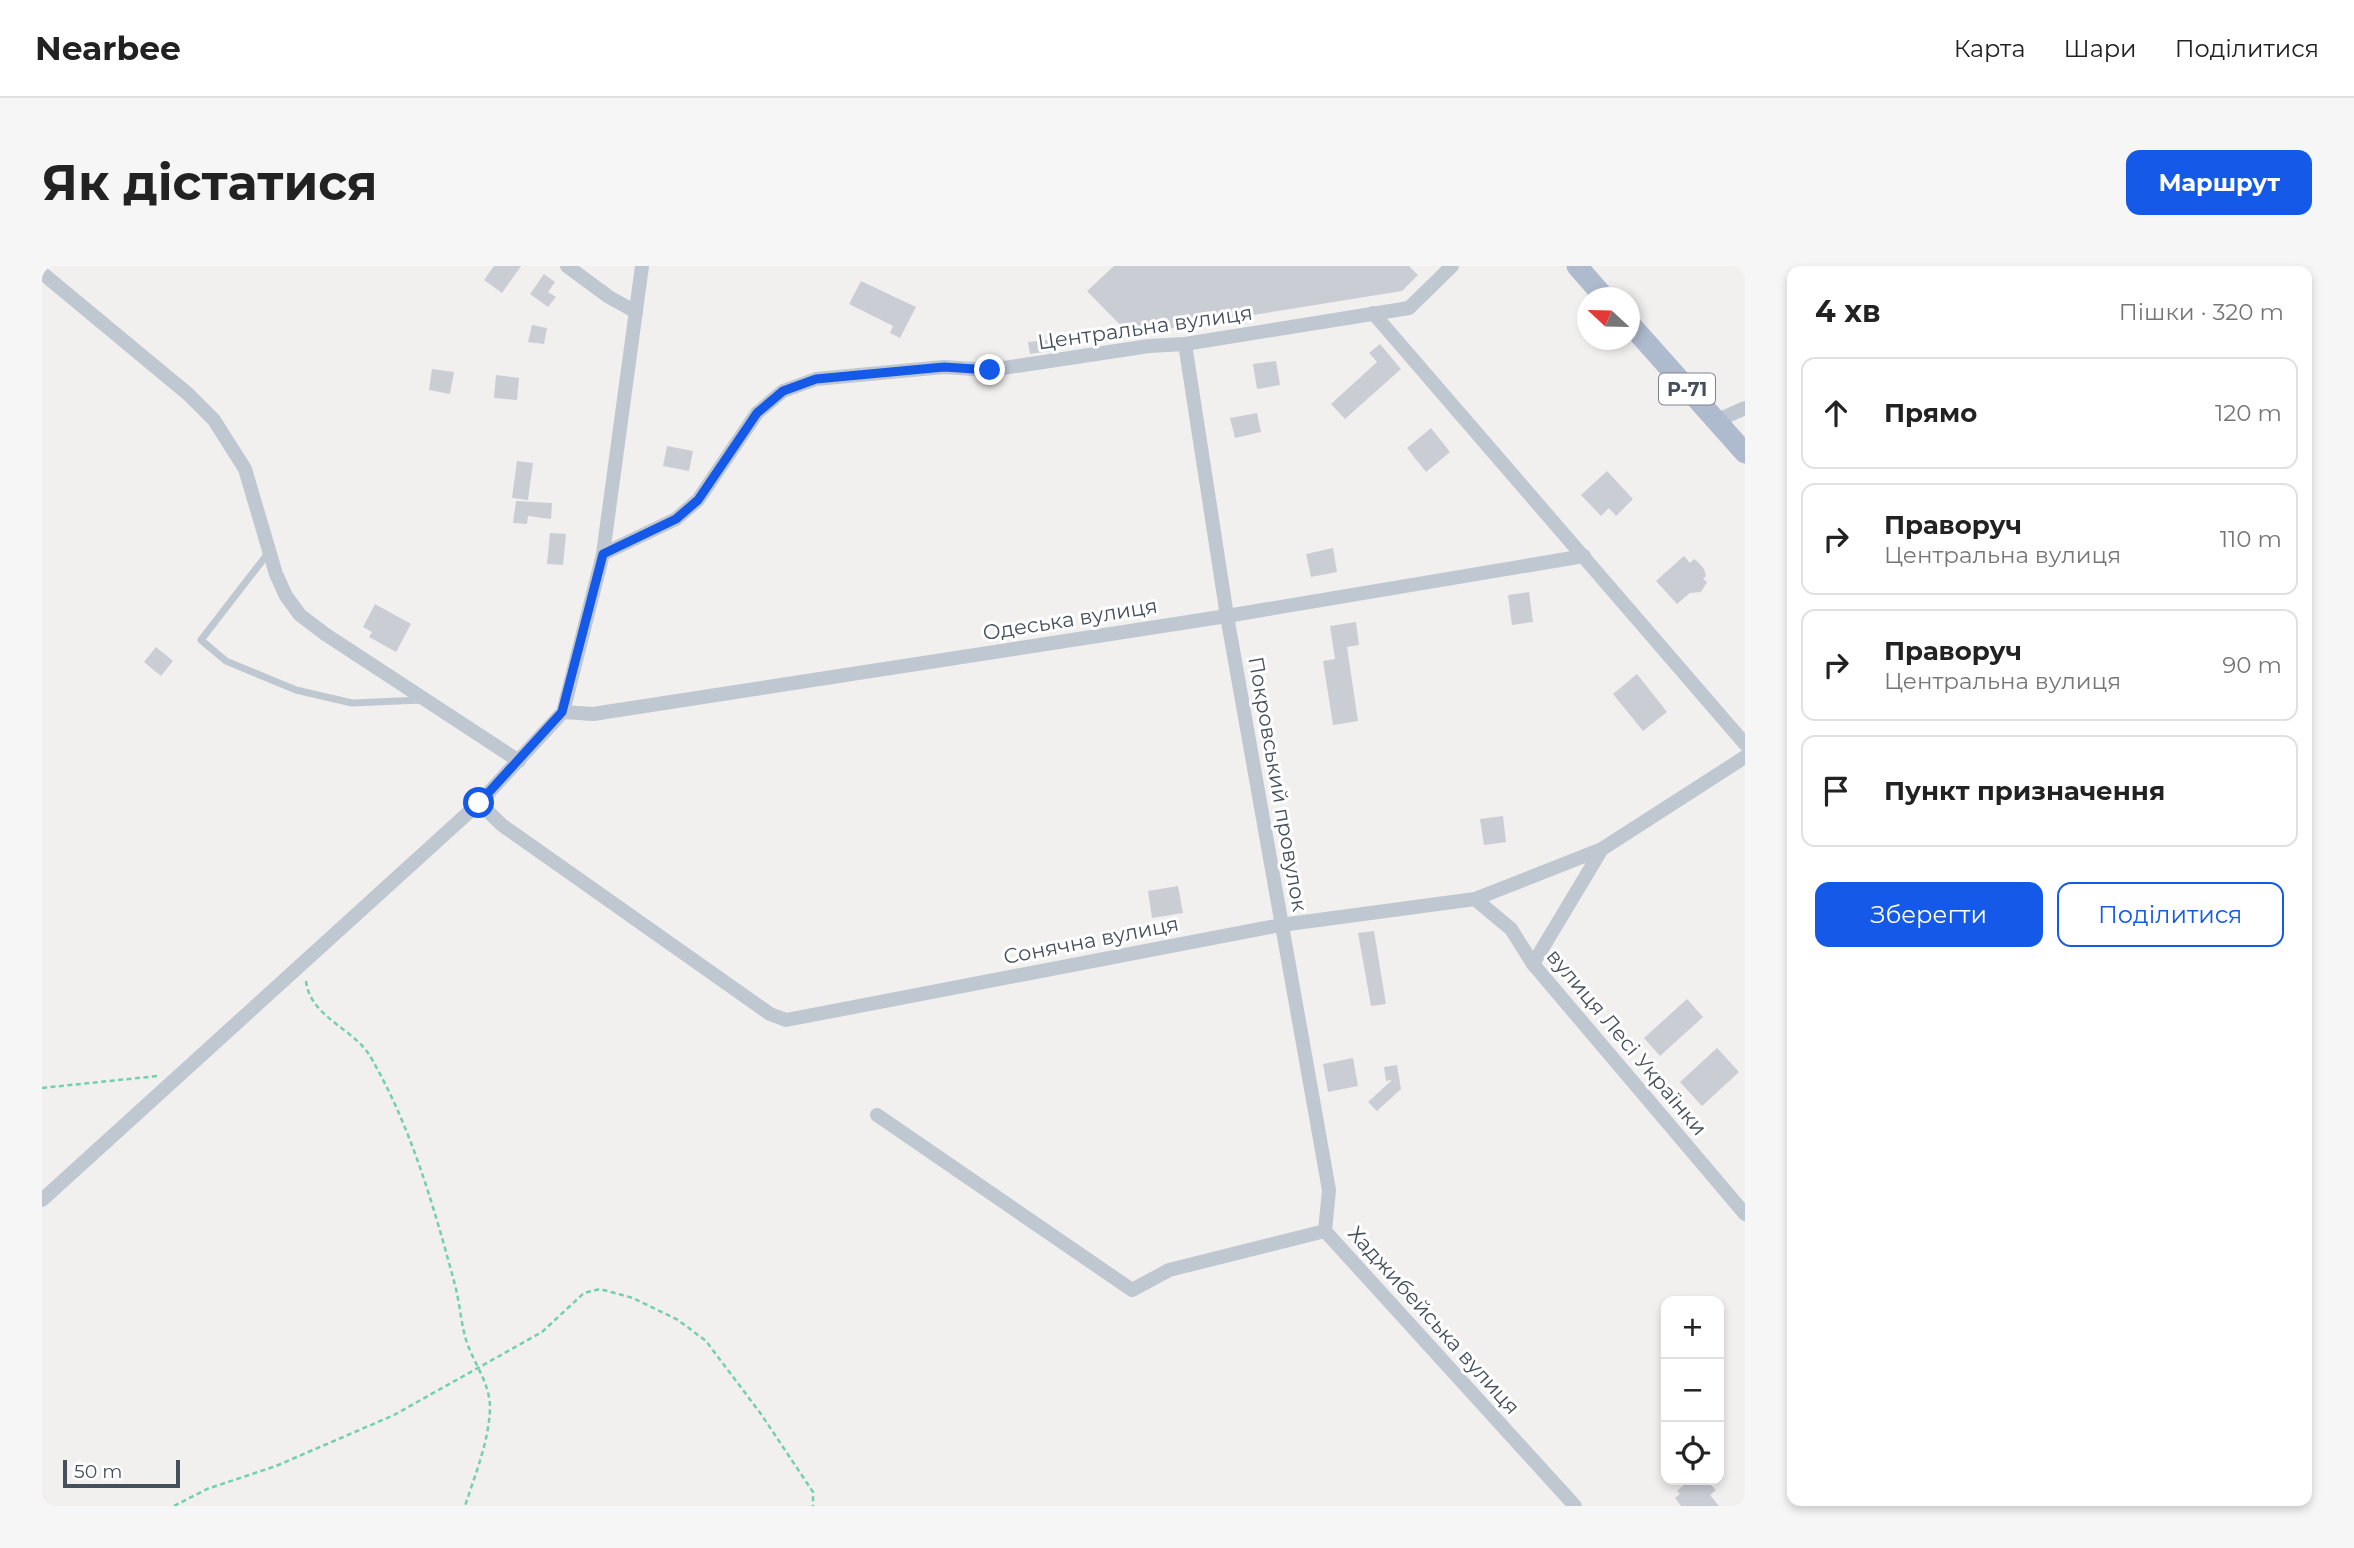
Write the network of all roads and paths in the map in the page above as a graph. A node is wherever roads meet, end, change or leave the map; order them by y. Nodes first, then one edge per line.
1 (568, 266) edge
2 (642, 266) edge
3 (1452, 266) edge
4 (1577, 266) edge
5 (42, 272) edge
6 (1595, 287) edge
7 (636, 312) junction
8 (1373, 313) junction
9 (1640, 336) edge
10 (1185, 344) junction
11 (1745, 408) edge
12 (1716, 421) junction
13 (1745, 453) edge
14 (270, 552) junction
15 (603, 554) junction
16 (1584, 556) junction
17 (1227, 616) junction
18 (426, 700) junction
19 (562, 712) junction
20 (1745, 744) edge
21 (1745, 757) edge
22 (519, 761) junction
23 (479, 803) junction
24 (1602, 849) junction
25 (1475, 899) junction
26 (1281, 925) junction
27 (306, 960) junction
28 (1533, 964) junction
29 (181, 1073) junction
30 (42, 1088) edge
31 (877, 1115) dead end
32 (42, 1200) edge
33 (1745, 1214) edge
34 (1325, 1231) junction
35 (478, 1367) junction
36 (174, 1506) edge
37 (465, 1506) edge
38 (813, 1506) edge
39 (1575, 1506) edge

1 - 7 street
2 - 7 street
3 - 8 street, Центральна вулиця
4 - 6 main road
5 - 14 street
7 - 15 street
8 - 10 street, Центральна вулиця
8 - 16 street
9 - 12 main road, Р-71
10 - 15 street, Центральна вулиця
10 - 17 street, Покровський провулок
11 - 12 street
12 - 13 main road, Р-71
14 - 18 street
14 - 18 lane
15 - 19 street
16 - 17 street, Одеська вулиця
16 - 20 street
17 - 19 street, Одеська вулиця
17 - 26 street, Покровський провулок
18 - 22 street
19 - 22 street
21 - 24 street, Сонячна вулиця
22 - 23 street
23 - 26 street, Сонячна вулиця
23 - 27 street
24 - 25 street, Сонячна вулиця
24 - 28 street
25 - 26 street, Сонячна вулиця
25 - 28 street, вулиця Лесі Українки
26 - 34 street, Покровський провулок
27 - 29 street
27 - 35 path
28 - 33 street, вулиця Лесі Українки
29 - 30 path
29 - 32 street
31 - 34 street, Хаджибейська вулиця
34 - 39 street, Хаджибейська вулиця
35 - 36 path
35 - 37 path
35 - 38 path

